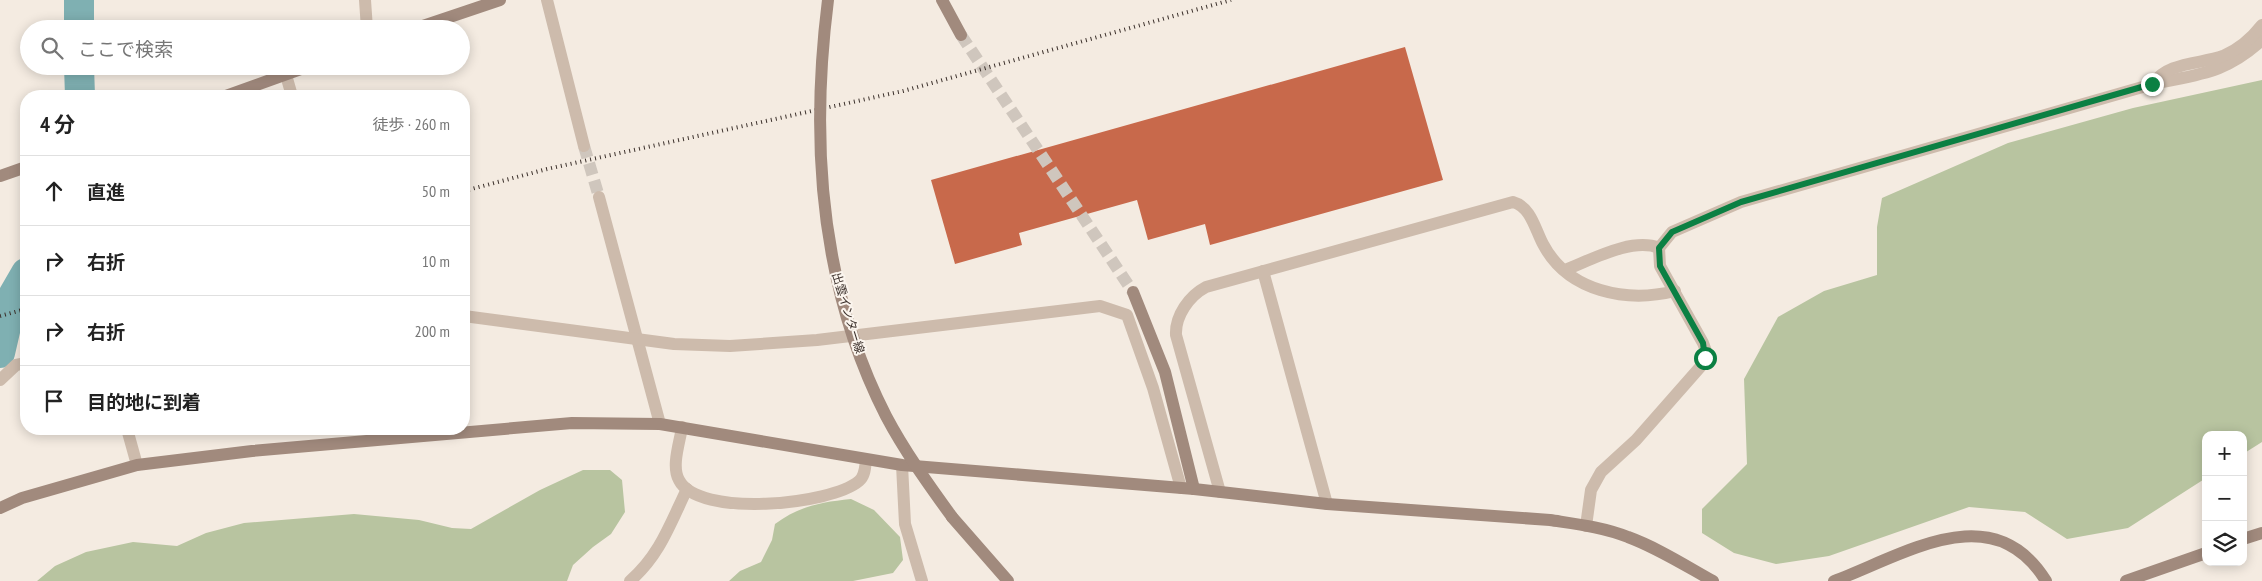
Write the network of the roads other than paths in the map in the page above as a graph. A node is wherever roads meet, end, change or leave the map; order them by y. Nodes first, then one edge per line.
1 (365, 0) edge
2 (500, 0) edge
3 (547, 0) edge
4 (828, 0) edge
5 (942, 0) edge
6 (366, 20) edge
7 (441, 20) edge
8 (2262, 25) edge
9 (961, 35) tunnel mouth
10 (2262, 40) edge
11 (286, 75) joint
12 (2152, 84) junction
13 (243, 90) edge
14 (290, 90) edge
15 (584, 146) tunnel mouth
16 (20, 169) edge
17 (0, 176) edge
18 (598, 197) tunnel mouth
19 (1659, 248) junction
20 (1565, 270) junction
21 (1263, 271) junction
22 (1675, 291) junction
23 (1134, 292) tunnel mouth
24 (470, 317) edge
25 (637, 340) junction
26 (20, 365) edge
27 (0, 380) edge
28 (660, 424) junction
29 (682, 427) junction
30 (470, 433) edge
31 (129, 435) edge
32 (442, 435) edge
33 (866, 460) junction
34 (137, 464) junction
35 (902, 465) junction
36 (1181, 488) junction
37 (686, 489) junction
38 (1194, 489) junction
39 (1220, 492) junction
40 (1327, 504) junction
41 (0, 508) edge
42 (1586, 526) junction
43 (2262, 533) edge
44 (2247, 538) edge
45 (2202, 554) edge
46 (630, 581) edge
47 (922, 581) edge
48 (1008, 581) edge
49 (1713, 581) edge
50 (1834, 581) edge
51 (2046, 581) edge
52 (2126, 581) edge

1 - 6 street
2 - 7 street
3 - 15 street
4 - 48 street, 出雲インター線, bridge
5 - 9 street
8 - 12 street
10 - 12 street
11 - 13 street
11 - 14 street
12 - 19 street
16 - 17 street
18 - 25 street
19 - 20 street
19 - 22 street
20 - 21 street
20 - 22 street
21 - 39 street
21 - 40 street
22 - 42 street
23 - 38 street
24 - 25 street
25 - 28 street
25 - 36 street
26 - 27 street
28 - 29 street
28 - 30 street
29 - 33 street
29 - 37 street
31 - 34 street
32 - 34 street
33 - 35 street
33 - 37 street
34 - 41 street
35 - 36 street
35 - 47 street
36 - 38 street
37 - 46 street
38 - 39 street
39 - 40 street
40 - 42 street
42 - 49 street
43 - 44 street
45 - 52 street
50 - 51 street

